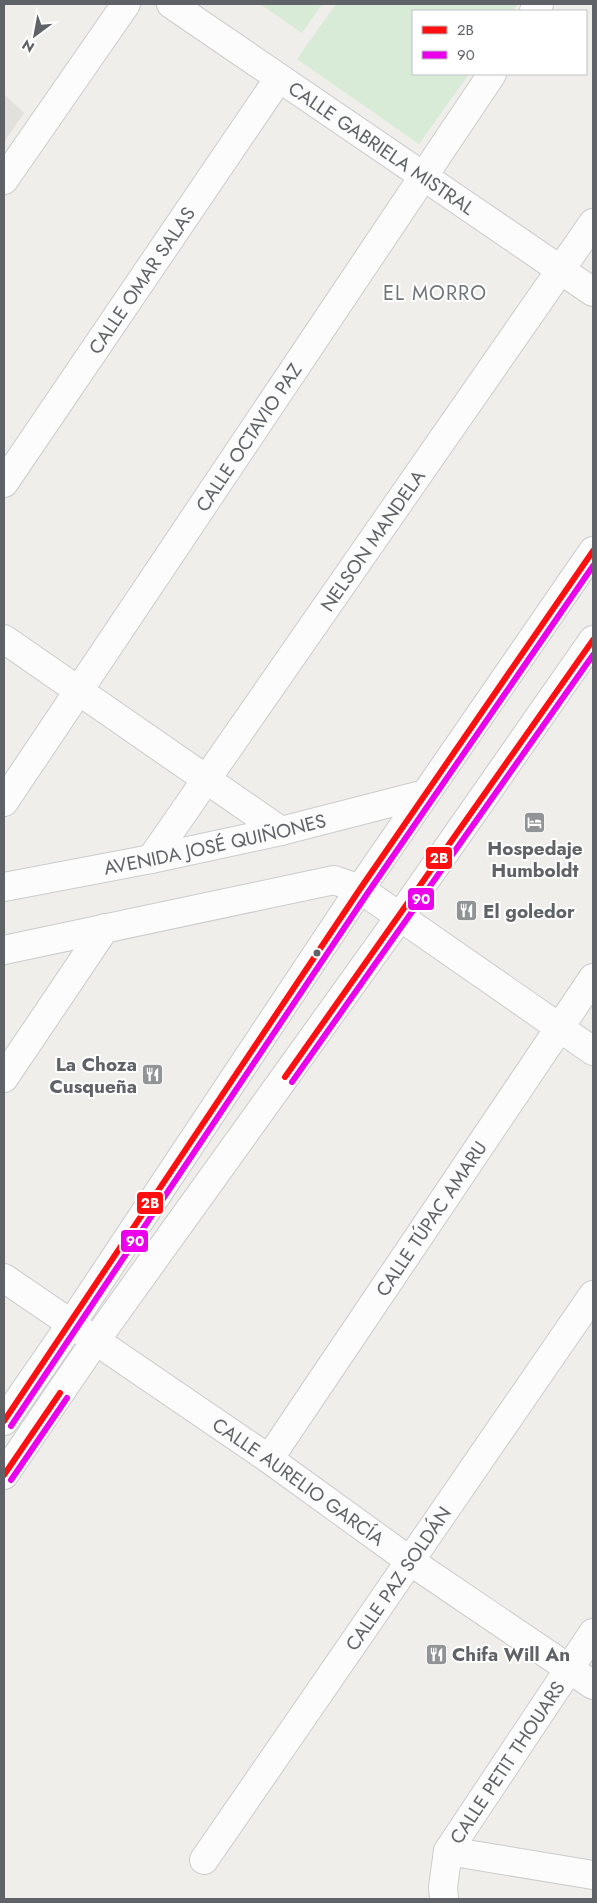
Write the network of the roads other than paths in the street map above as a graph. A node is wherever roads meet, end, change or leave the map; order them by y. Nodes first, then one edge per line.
1 (126, 4) edge
2 (170, 4) edge
3 (491, 75) edge
4 (279, 78) junction
5 (423, 176) junction
6 (4, 180) edge
7 (593, 223) edge
8 (561, 270) junction
9 (593, 292) edge
10 (4, 483) edge
11 (593, 551) edge
12 (4, 639) edge
13 (593, 640) edge
14 (78, 690) junction
15 (207, 779) junction
16 (425, 794) junction
17 (4, 802) edge
18 (282, 831) junction
19 (151, 859) junction
20 (4, 887) edge
21 (360, 889) junction
22 (399, 918) junction
23 (105, 928) junction
24 (4, 950) edge
25 (593, 978) edge
26 (560, 1028) junction
27 (593, 1051) edge
28 (4, 1078) edge
29 (4, 1278) edge
30 (593, 1295) edge
31 (71, 1324) junction
32 (96, 1340) junction
33 (4, 1421) edge
34 (269, 1459) junction
35 (4, 1475) edge
36 (410, 1562) junction
37 (593, 1633) edge
38 (569, 1668) junction
39 (593, 1685) edge
40 (448, 1851) junction
41 (204, 1860) dead end
42 (593, 1875) edge
43 (444, 1899) edge

1 - 6 street
2 - 4 street, CALLE GABRIELA MISTRAL
3 - 5 street, CALLE OCTAVIO PAZ
4 - 5 street, CALLE GABRIELA MISTRAL
4 - 10 street, CALLE OMAR SALAS
5 - 8 street, CALLE GABRIELA MISTRAL
5 - 14 street, CALLE OCTAVIO PAZ
7 - 8 street, NELSON MANDELA
8 - 9 street, CALLE GABRIELA MISTRAL
8 - 15 street, NELSON MANDELA
11 - 16 street
12 - 14 street
13 - 22 street
14 - 15 street
14 - 17 street, CALLE OCTAVIO PAZ
15 - 18 street
15 - 19 street, NELSON MANDELA
16 - 18 street, AVENIDA JOSÉ QUIÑONES
16 - 21 street
18 - 19 street, AVENIDA JOSÉ QUIÑONES
19 - 20 street, AVENIDA JOSÉ QUIÑONES
21 - 22 street
21 - 23 street
21 - 31 street
22 - 26 street
22 - 32 street
23 - 24 street
23 - 28 street
25 - 26 street, CALLE TÚPAC AMARU
26 - 27 street
26 - 34 street, CALLE TÚPAC AMARU
29 - 31 street, CALLE AURELIO GARCÍA
30 - 36 street, CALLE PAZ SOLDÁN
31 - 32 street, CALLE AURELIO GARCÍA
31 - 33 street
32 - 34 street, CALLE AURELIO GARCÍA
32 - 35 street
34 - 36 street, CALLE AURELIO GARCÍA
36 - 38 street, CALLE AURELIO GARCÍA
36 - 41 street, CALLE PAZ SOLDÁN
37 - 38 street, CALLE PETIT THOUARS
38 - 39 street, CALLE AURELIO GARCÍA
38 - 40 street, CALLE PETIT THOUARS
40 - 42 street
40 - 43 street, CALLE PETIT THOUARS

